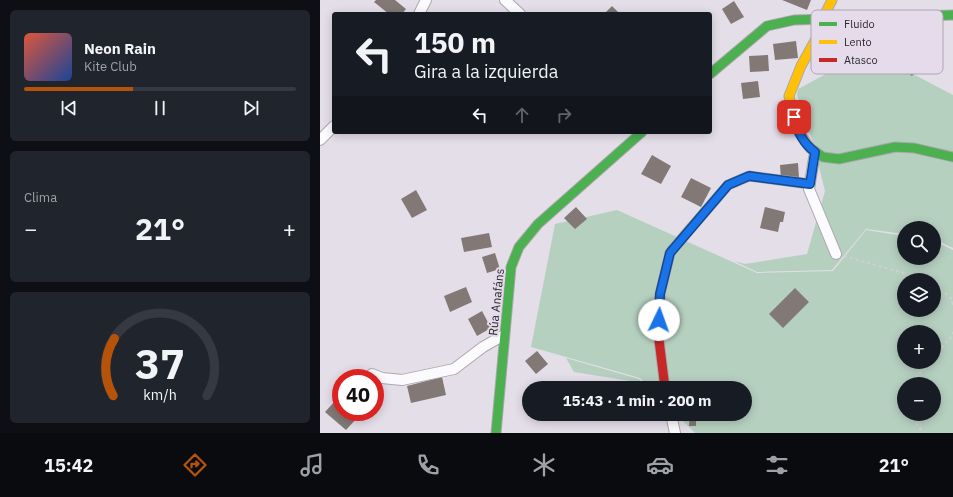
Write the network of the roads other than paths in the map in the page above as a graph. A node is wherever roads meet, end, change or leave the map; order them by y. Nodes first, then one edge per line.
1 (426, 0) edge
2 (505, 0) edge
3 (832, 0) edge
4 (827, 10) edge
5 (420, 12) edge
6 (518, 12) edge
7 (943, 15) edge
8 (953, 15) edge
9 (811, 20) edge
10 (811, 48) edge
11 (712, 72) edge
12 (332, 128) edge
13 (640, 134) edge
14 (320, 140) edge
15 (815, 152) junction
16 (953, 157) edge
17 (810, 184) junction
18 (836, 254) road end
19 (504, 335) junction
20 (384, 378) edge
21 (664, 381) edge
22 (672, 421) edge
23 (496, 433) edge
24 (675, 433) edge

1 - 5 street
2 - 6 street
3 - 4 street
7 - 8 street
9 - 11 street
10 - 15 street
12 - 14 street
13 - 19 street, Rúa Anafáns
15 - 16 street
15 - 17 street
17 - 18 street
17 - 21 street
19 - 20 street
19 - 23 street, Rúa Anafáns
22 - 24 street

